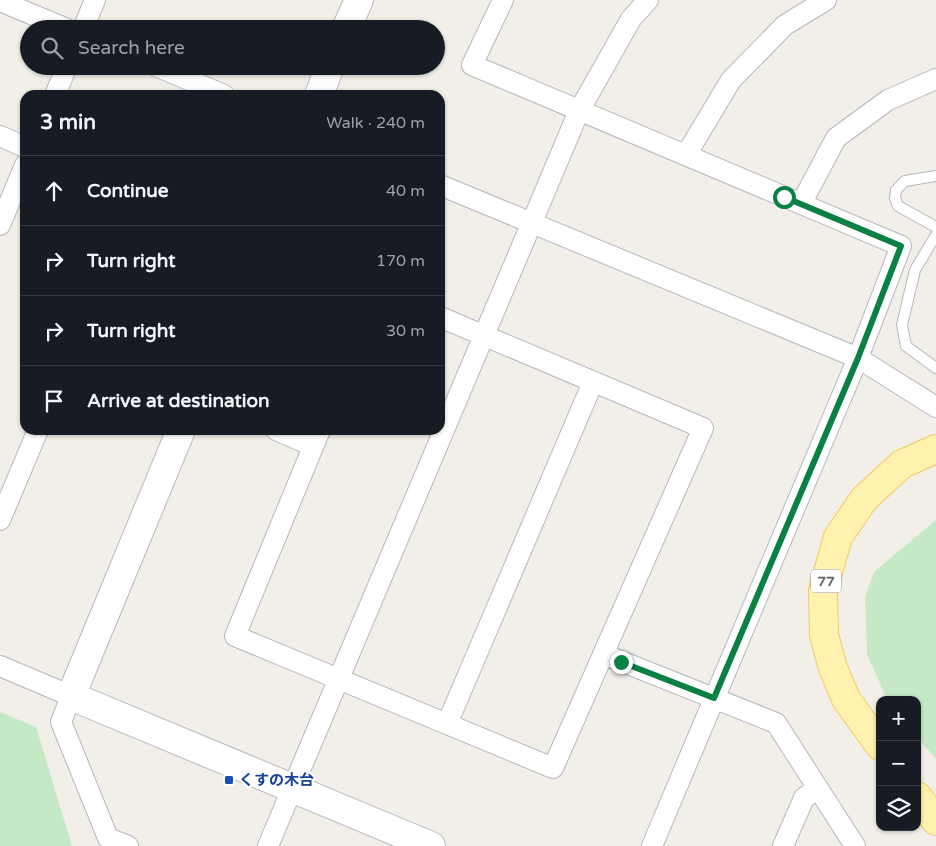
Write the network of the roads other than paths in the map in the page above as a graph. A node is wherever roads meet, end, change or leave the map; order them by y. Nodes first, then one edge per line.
1 (95, 0) edge
2 (359, 0) edge
3 (503, 0) edge
4 (648, 0) edge
5 (826, 0) edge
6 (0, 1) edge
7 (45, 20) edge
8 (87, 20) edge
9 (350, 20) edge
10 (63, 75) edge
11 (177, 75) edge
12 (327, 75) edge
13 (936, 79) edge
14 (57, 90) edge
15 (212, 90) edge
16 (321, 90) edge
17 (579, 111) junction
18 (0, 136) edge
19 (20, 145) edge
20 (686, 155) junction
21 (936, 176) edge
22 (20, 177) edge
23 (445, 187) edge
24 (801, 204) junction
25 (531, 223) junction
26 (0, 226) edge
27 (936, 227) edge
28 (936, 235) edge
29 (445, 319) edge
30 (484, 335) junction
31 (858, 358) junction
32 (936, 368) edge
33 (593, 382) junction
34 (936, 407) edge
35 (445, 428) edge
36 (36, 435) edge
37 (179, 435) edge
38 (302, 435) edge
39 (442, 435) edge
40 (317, 438) edge
41 (936, 449) edge
42 (0, 520) edge
43 (603, 654) junction
44 (0, 666) edge
45 (340, 680) junction
46 (71, 696) junction
47 (714, 698) junction
48 (448, 724) junction
49 (876, 741) edge
50 (818, 788) junction
51 (294, 789) junction
52 (921, 801) edge
53 (936, 821) edge
54 (128, 846) edge
55 (268, 846) edge
56 (430, 846) edge
57 (652, 846) edge
58 (783, 846) edge
59 (855, 846) edge

1 - 8 street
2 - 9 street
3 - 17 street
4 - 17 street
5 - 20 street
6 - 7 street
10 - 14 street
11 - 15 street
12 - 16 street
13 - 24 street
17 - 20 street
17 - 25 street
18 - 19 street
20 - 24 street
21 - 27 lane
22 - 26 street
23 - 25 street
24 - 31 street
25 - 30 street
25 - 31 street
28 - 32 lane
29 - 30 street
30 - 33 street
30 - 35 street
31 - 34 street
31 - 47 street
33 - 43 street
33 - 48 street
36 - 42 street
37 - 46 street
38 - 40 street
39 - 45 street
40 - 45 street
41 - 49 main road, 77
43 - 47 street
43 - 48 street
44 - 46 street
45 - 48 street
45 - 51 street
46 - 51 street
46 - 54 street
47 - 50 street
47 - 57 street
50 - 58 street
50 - 59 street
51 - 55 street
51 - 56 street
52 - 53 main road

